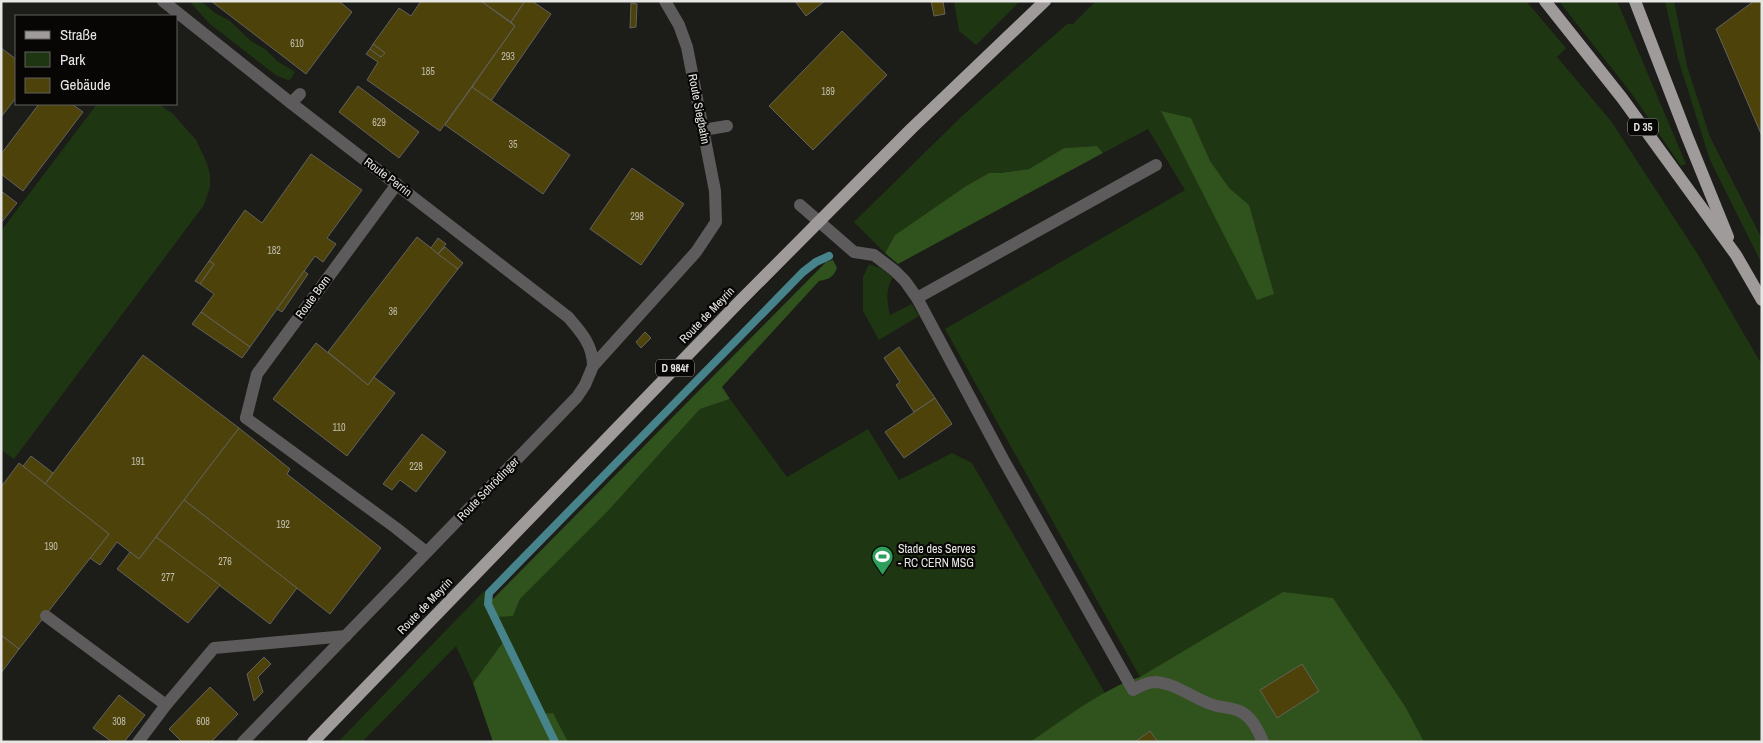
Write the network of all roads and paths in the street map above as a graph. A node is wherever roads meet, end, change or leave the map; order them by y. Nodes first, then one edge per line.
1 (163, 1) edge
2 (665, 1) edge
3 (1045, 1) edge
4 (1546, 1) edge
5 (1635, 1) edge
6 (727, 126) dead end
7 (703, 130) junction
8 (1156, 165) dead end
9 (397, 184) junction
10 (800, 205) dead end
11 (716, 222) joint
12 (819, 222) junction
13 (1736, 255) junction
14 (917, 298) junction
15 (1762, 300) edge
16 (593, 366) junction
17 (426, 552) junction
18 (46, 616) dead end
19 (346, 636) junction
20 (166, 705) junction
21 (138, 742) edge
22 (243, 742) edge
23 (313, 742) edge
24 (1263, 742) edge

1 - 9 street, Route Perrin
2 - 7 street, Route Siegbahn
3 - 12 main road, Route de Meyrin / D 984f
4 - 13 main road, D 35
5 - 13 main road, D 35
6 - 7 street
7 - 11 street, Route Siegbahn
8 - 14 street
9 - 16 street, Route Perrin
9 - 17 street, Route Born
10 - 12 street
11 - 16 street, Route Schrödinger
12 - 14 street
12 - 23 main road, Route de Meyrin / D 984f
13 - 15 main road, D 35
14 - 24 street
16 - 17 street, Route Schrödinger
17 - 19 street, Route Schrödinger
18 - 20 street
19 - 20 street
19 - 22 street, Route Schrödinger
20 - 21 street

